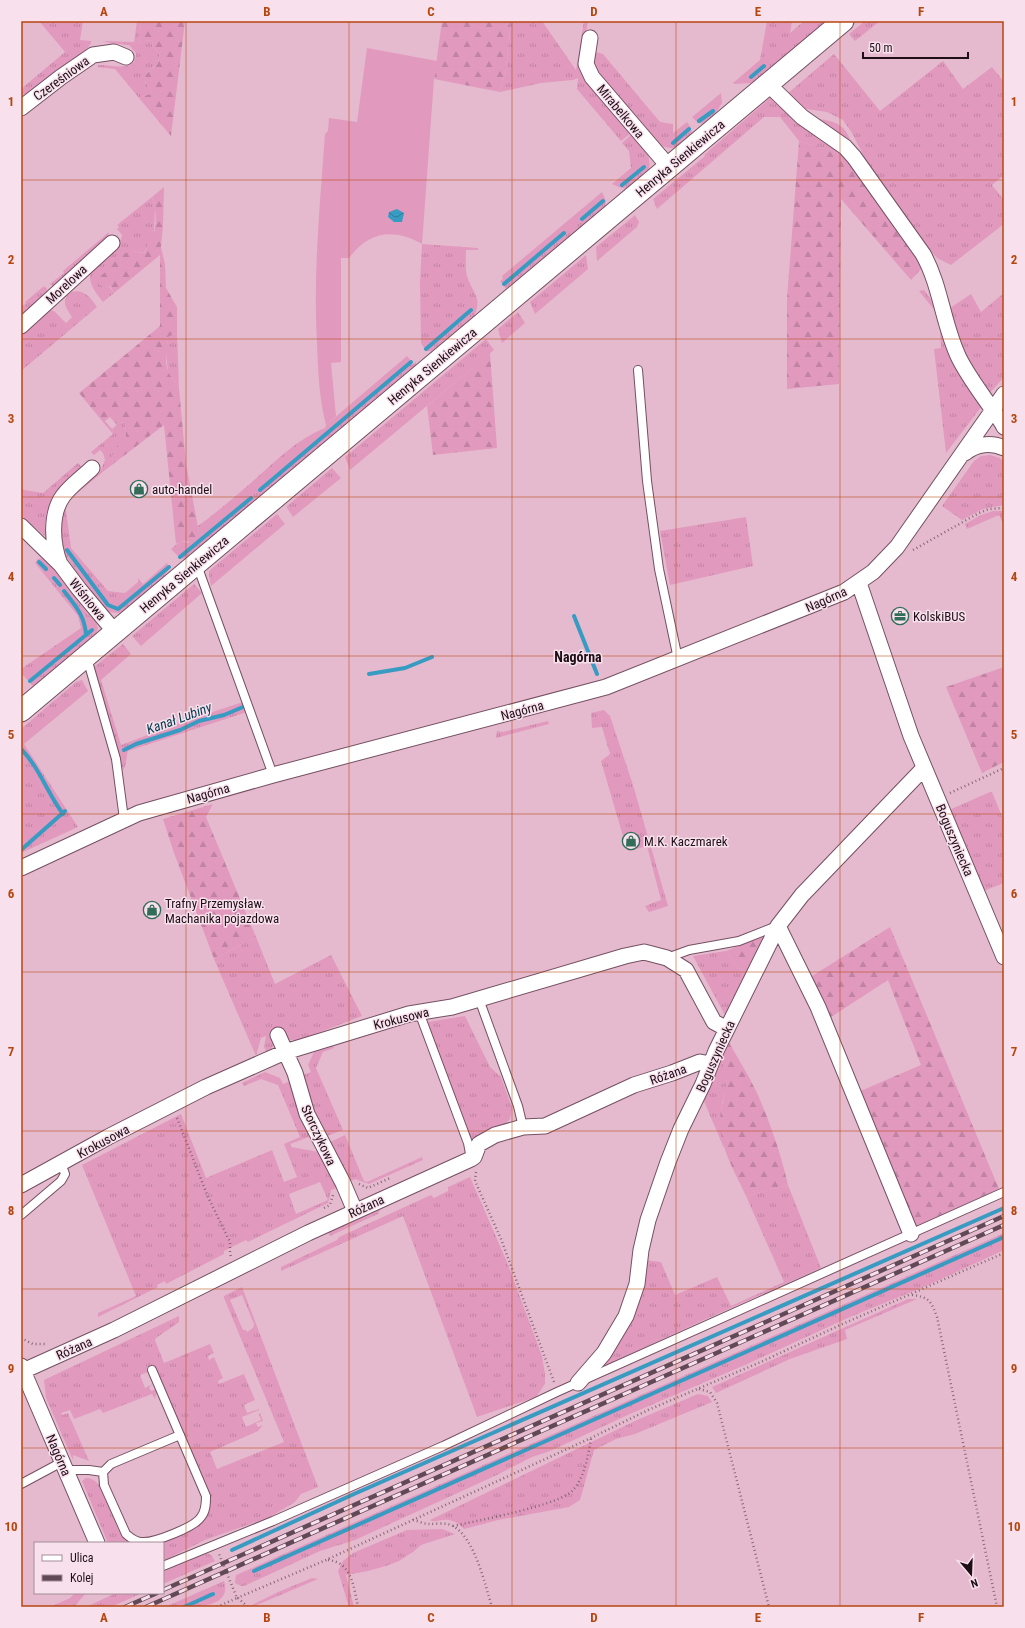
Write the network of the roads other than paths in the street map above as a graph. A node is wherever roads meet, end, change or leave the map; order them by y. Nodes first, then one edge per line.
1 (844, 21) edge
2 (589, 44) dead end
3 (126, 57) dead end
4 (768, 84) junction
5 (21, 108) edge
6 (669, 167) junction
7 (112, 243) dead end
8 (21, 326) edge
9 (638, 370) dead end
10 (1004, 394) edge
11 (993, 411) junction
12 (1004, 427) edge
13 (1004, 448) edge
14 (963, 455) junction
15 (92, 468) dead end
16 (21, 526) edge
17 (197, 564) junction
18 (61, 565) junction
19 (859, 583) junction
20 (115, 632) junction
21 (86, 656) junction
22 (678, 659) junction
23 (21, 711) edge
24 (924, 768) junction
25 (272, 775) junction
26 (124, 819) junction
27 (21, 868) edge
28 (778, 926) junction
29 (1004, 957) edge
30 (667, 958) junction
31 (479, 999) junction
32 (419, 1012) junction
33 (727, 1029) junction
34 (278, 1035) dead end
35 (285, 1052) junction
36 (710, 1064) junction
37 (523, 1128) junction
38 (471, 1159) junction
39 (61, 1163) junction
40 (21, 1185) edge
41 (1004, 1192) edge
42 (355, 1211) junction
43 (21, 1215) edge
44 (911, 1234) junction
45 (152, 1370) dead end
46 (22, 1371) edge
47 (578, 1383) junction
48 (180, 1436) junction
49 (64, 1466) junction
50 (103, 1472) junction
51 (21, 1484) edge
52 (97, 1542) edge
53 (164, 1566) edge

1 - 4 street, Henryka Sienkiewicza
2 - 6 street, Mirabelkowa
3 - 5 street, Czereśniowa
4 - 6 street, Henryka Sienkiewicza
4 - 11 street
6 - 17 street, Henryka Sienkiewicza
7 - 8 street, Morelowa
9 - 22 lane
10 - 11 street, Nagórna
11 - 12 street
11 - 14 street, Nagórna
13 - 14 street, Nagórna
14 - 19 street, Nagórna
15 - 18 street, Wiśniowa
16 - 18 street, Wiśniowa
17 - 20 street, Henryka Sienkiewicza
17 - 25 lane
18 - 20 street, Wiśniowa
19 - 22 street, Nagórna
19 - 24 street, Boguszyniecka
20 - 21 street, Henryka Sienkiewicza
21 - 23 street, Henryka Sienkiewicza
21 - 26 lane
22 - 25 street, Nagórna
24 - 28 street, Boguszyniecka
24 - 29 street, Boguszyniecka
25 - 26 street, Nagórna
26 - 27 street, Nagórna
28 - 30 lane
28 - 33 street, Boguszyniecka
28 - 44 street
30 - 31 street, Krokusowa
30 - 33 street, Krokusowa
31 - 32 street, Krokusowa
31 - 37 lane
32 - 35 street, Krokusowa
32 - 38 lane
33 - 36 street, Boguszyniecka
34 - 35 street, Storczykowa
35 - 39 street, Krokusowa
35 - 42 street, Storczykowa
36 - 37 street, Różana
36 - 47 street, Boguszyniecka
37 - 38 street, Różana
38 - 42 street, Różana
39 - 40 street, Krokusowa
39 - 43 lane, Krokusowa
41 - 44 lane
42 - 46 street, Różana
44 - 47 lane
45 - 48 lane
46 - 49 street, Nagórna
47 - 53 lane
48 - 50 lane
48 - 50 lane
49 - 50 lane
49 - 51 lane
49 - 52 street, Nagórna

